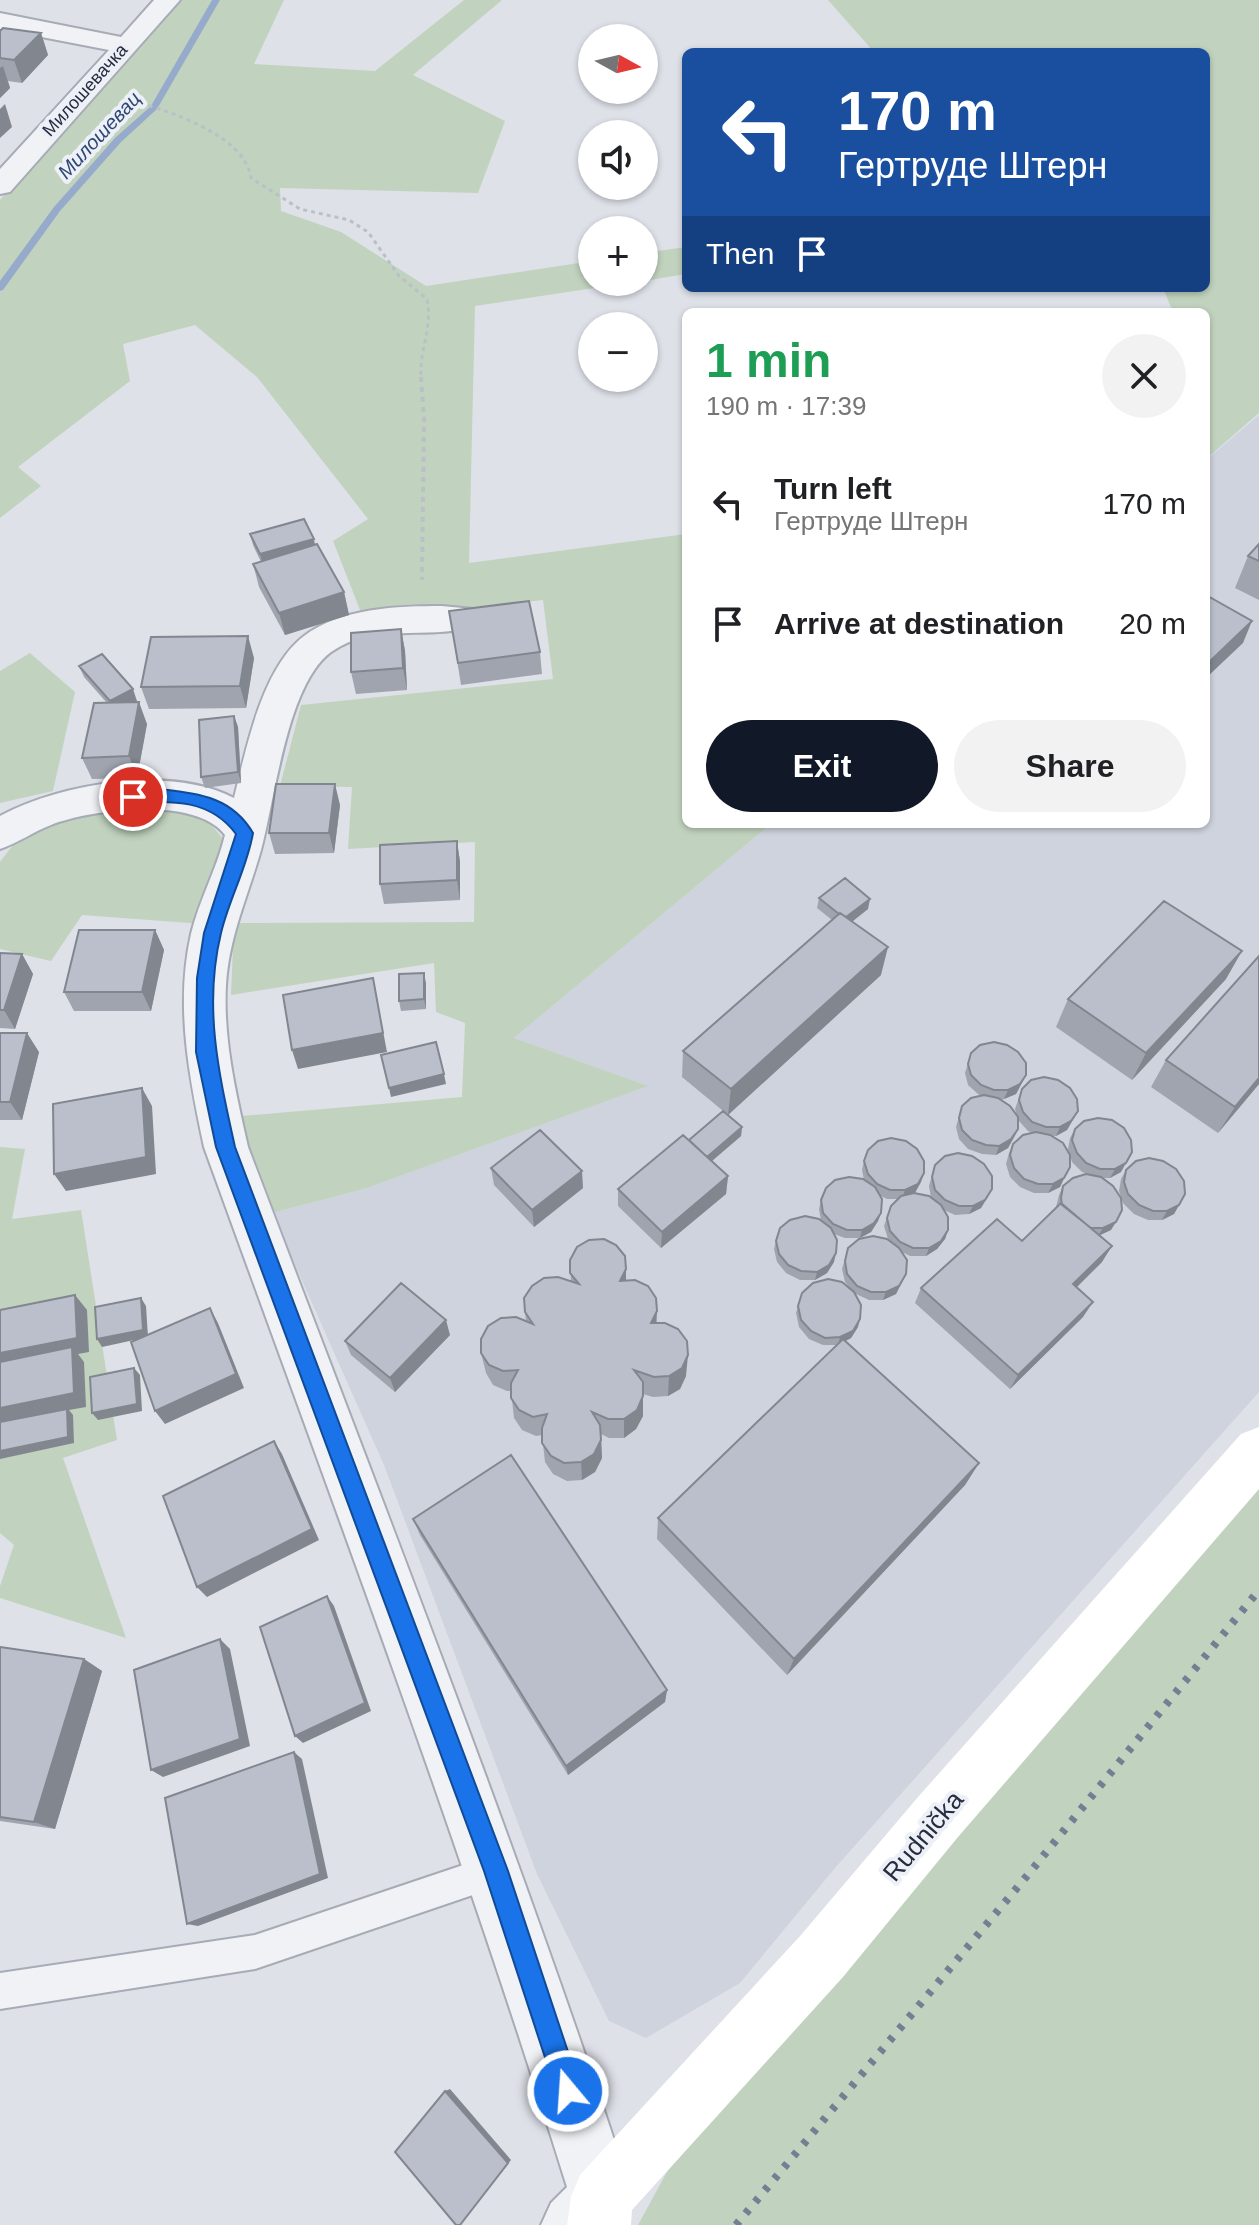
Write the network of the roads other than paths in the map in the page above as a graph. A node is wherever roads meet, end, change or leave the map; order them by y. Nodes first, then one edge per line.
1 (168, 0) edge
2 (0, 21) edge
3 (125, 45) junction
4 (1, 183) edge
5 (460, 618) edge
6 (13, 824) edge
7 (245, 833) junction
8 (1259, 1451) edge
9 (496, 1871) junction
10 (0, 1991) edge
11 (591, 2216) edge

1 - 3 street, Милошевачка
2 - 3 street
3 - 4 street, Милошевачка
5 - 7 street
6 - 7 street
7 - 9 street
8 - 11 street, Rudnička
9 - 10 lane
9 - 11 street

